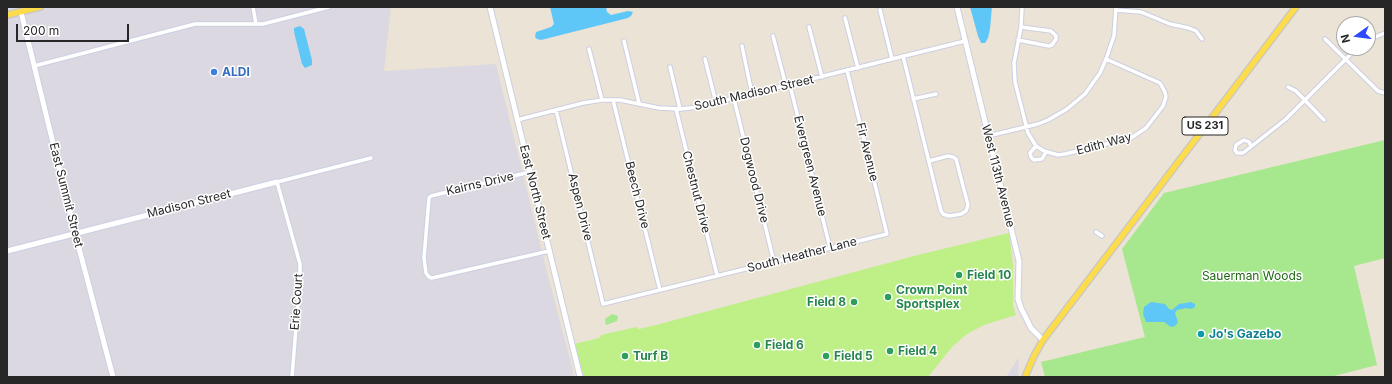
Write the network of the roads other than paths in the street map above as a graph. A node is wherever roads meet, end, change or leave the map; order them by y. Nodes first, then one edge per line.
1 (40, 7) edge
2 (253, 7) edge
3 (329, 7) edge
4 (490, 7) edge
5 (957, 7) edge
6 (1022, 7) edge
7 (1296, 7) edge
8 (1116, 8) edge
9 (20, 9) edge
10 (880, 10) dead end
11 (7, 16) edge
12 (845, 18) dead end
13 (256, 24) junction
14 (809, 27) dead end
15 (1021, 27) junction
16 (773, 36) dead end
17 (1202, 39) dead end
18 (1325, 39) dead end
19 (1018, 40) junction
20 (624, 41) dead end
21 (966, 41) junction
22 (742, 46) dead end
23 (589, 49) dead end
24 (903, 56) junction
25 (1349, 56) edge
26 (705, 59) dead end
27 (892, 59) junction
28 (1106, 59) junction
29 (1345, 60) junction
30 (34, 66) junction
31 (670, 67) dead end
32 (858, 68) junction
33 (847, 70) junction
34 (822, 77) junction
35 (788, 85) junction
36 (1288, 87) dead end
37 (1385, 93) edge
38 (752, 94) junction
39 (936, 94) dead end
40 (734, 99) junction
41 (913, 99) junction
42 (602, 100) junction
43 (613, 100) junction
44 (1306, 100) junction
45 (639, 103) junction
46 (716, 103) junction
47 (676, 109) junction
48 (680, 109) junction
49 (556, 110) junction
50 (517, 120) junction
51 (1324, 120) dead end
52 (1026, 127) junction
53 (988, 136) junction
54 (1036, 146) junction
55 (1252, 146) junction
56 (1046, 152) junction
57 (371, 158) dead end
58 (929, 161) junction
59 (530, 172) junction
60 (277, 182) junction
61 (1096, 232) dead end
62 (75, 233) junction
63 (887, 234) joint
64 (1102, 236) dead end
65 (830, 248) junction
66 (7, 251) edge
67 (549, 251) junction
68 (774, 262) junction
69 (717, 276) junction
70 (660, 290) junction
71 (603, 304) joint
72 (1043, 340) junction
73 (113, 377) edge
74 (292, 377) edge
75 (580, 377) edge
76 (1025, 377) edge

1 - 9 main road
2 - 13 street
3 - 13 street
4 - 50 street, East North Street
5 - 21 street, West 113th Avenue
6 - 15 street, Edith Way
7 - 72 main road, US 231
8 - 17 street
8 - 28 street
9 - 11 main road
9 - 30 street, East Summit Street
10 - 27 street
12 - 32 street
13 - 30 street
14 - 34 street
15 - 19 street, Edith Way
15 - 19 street
16 - 35 street, Evergreen Avenue
18 - 29 street
19 - 52 street, Edith Way
20 - 45 street
21 - 24 street, South Madison Street
21 - 53 street, West 113th Avenue
22 - 38 street
23 - 42 street
24 - 27 street, South Madison Street
24 - 41 street
25 - 29 street
26 - 46 street
27 - 32 street, South Madison Street
28 - 52 street
28 - 56 street, Edith Way
29 - 37 street
29 - 44 street
30 - 62 street, East Summit Street
31 - 48 street
32 - 33 street, South Madison Street
33 - 34 street, South Madison Street
33 - 63 street, Fir Avenue
34 - 35 street, South Madison Street
35 - 38 street, South Madison Street
35 - 65 street, Evergreen Avenue
36 - 44 street
38 - 40 street, South Madison Street
39 - 41 street
40 - 46 street, South Madison Street
40 - 68 street, Dogwood Drive
41 - 58 street
42 - 43 street, South Madison Street
42 - 49 street, South Madison Street
43 - 45 street, South Madison Street
43 - 70 street, Beech Drive
44 - 51 street
44 - 55 street
45 - 47 street, South Madison Street
46 - 48 street, South Madison Street
47 - 48 street, South Madison Street
47 - 69 street, Chestnut Drive
49 - 50 street, South Madison Street
49 - 71 street, Aspen Drive
50 - 59 street, East North Street
52 - 53 street
52 - 54 street, Edith Way
53 - 72 street, West 113th Avenue
54 - 56 street, Edith Way
54 - 56 street, Edith Way
55 - 55 street
57 - 60 street, Madison Street
58 - 58 street
59 - 67 street, East North Street
59 - 67 street, Kairns Drive
60 - 62 street, Madison Street
60 - 74 street, Erie Court
61 - 64 street
62 - 66 street, Madison Street
62 - 73 street, East Summit Street
63 - 65 street, South Heather Lane
65 - 68 street, South Heather Lane
67 - 75 street, East North Street
68 - 69 street, South Heather Lane
69 - 70 street, South Heather Lane
70 - 71 street, South Heather Lane
72 - 76 main road, US 231

